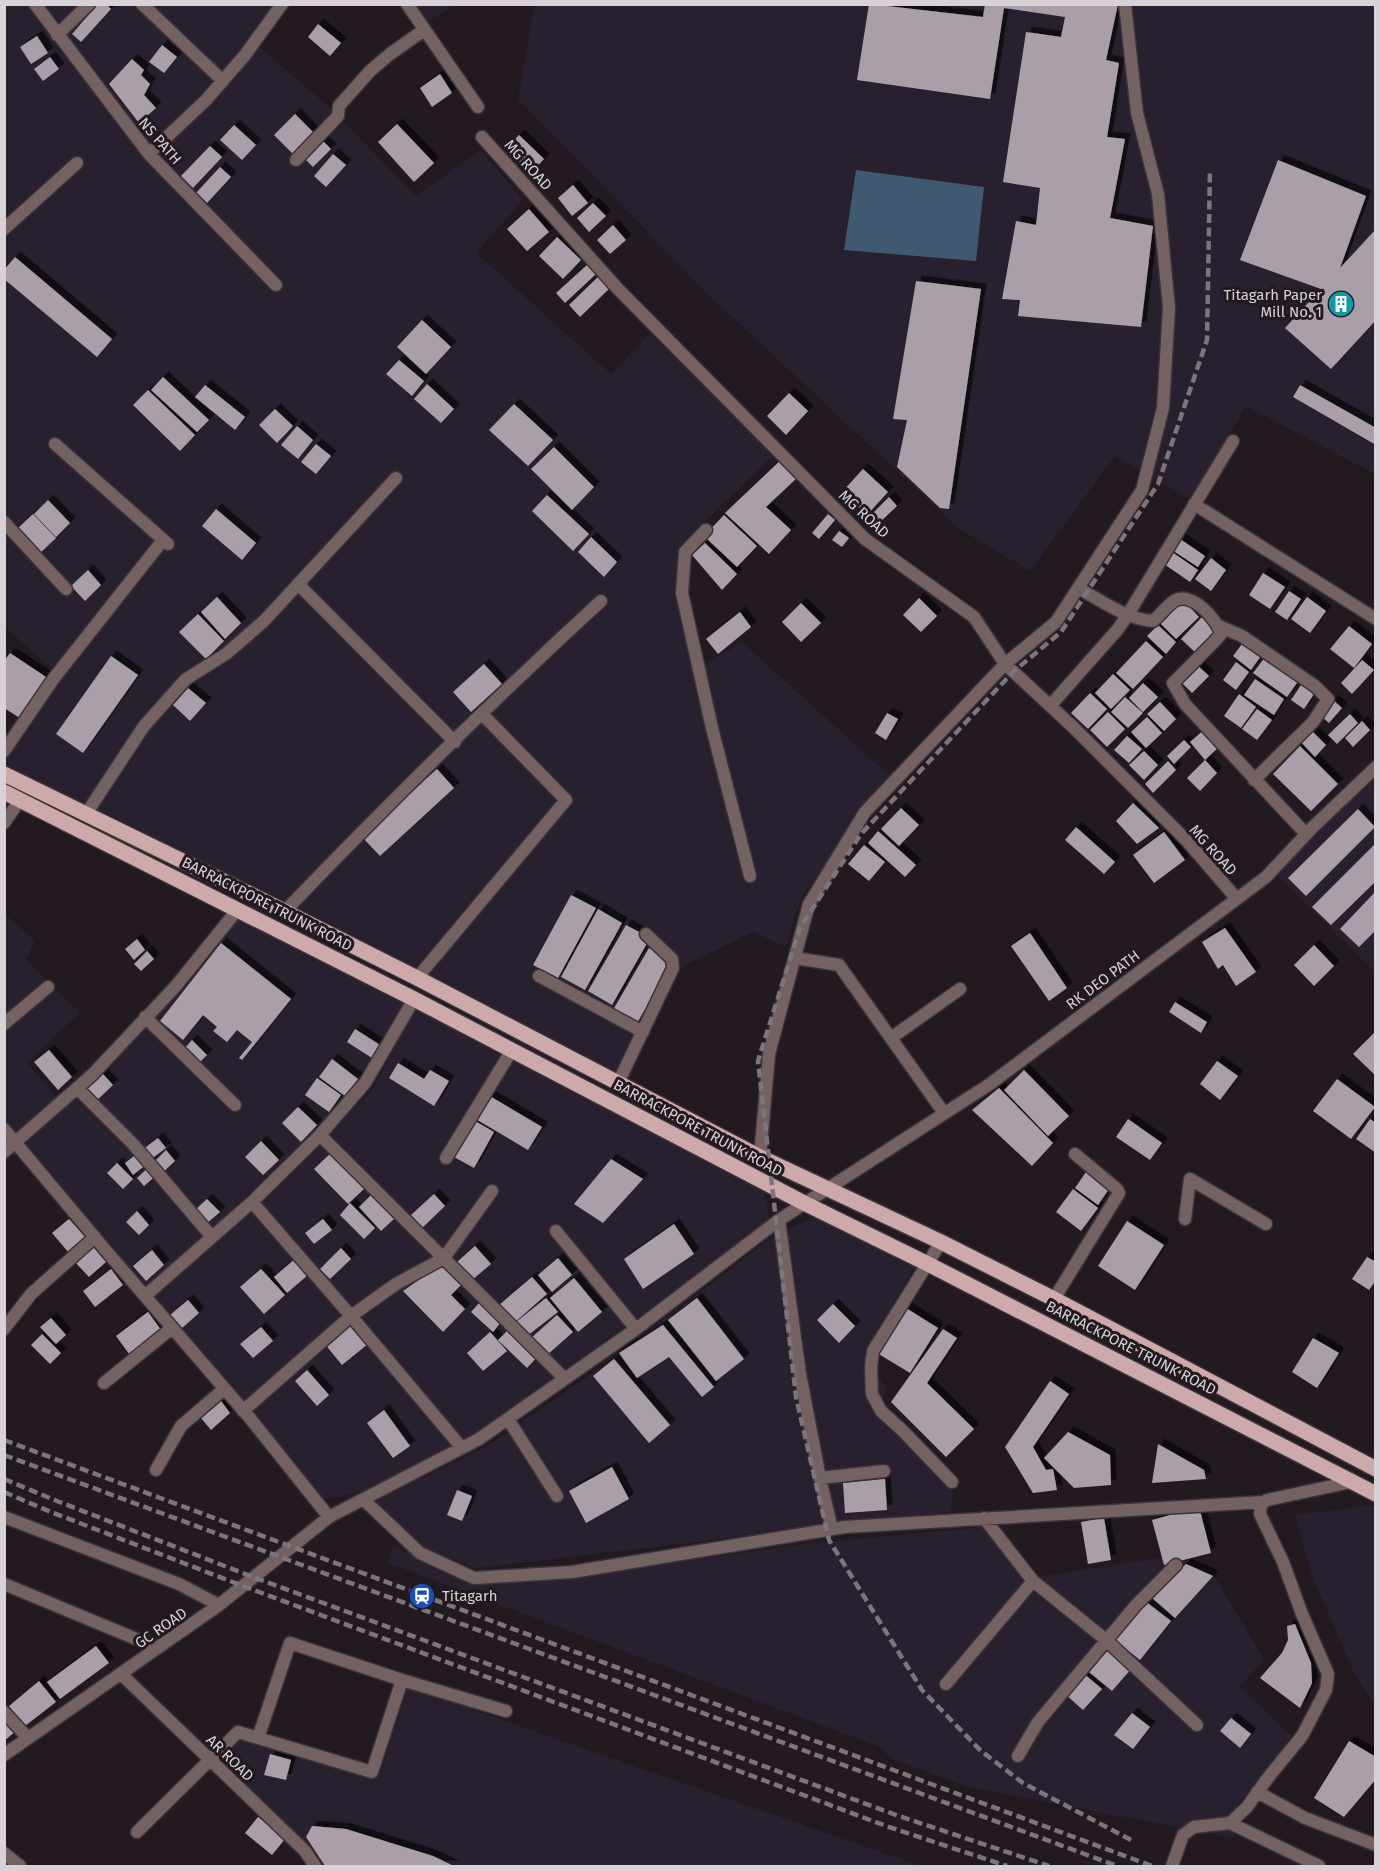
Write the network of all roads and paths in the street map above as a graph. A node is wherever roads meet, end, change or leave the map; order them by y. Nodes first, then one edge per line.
1 (35, 4) edge
2 (89, 4) edge
3 (142, 4) edge
4 (282, 4) edge
5 (407, 4) edge
6 (1125, 4) edge
7 (424, 30) junction
8 (57, 35) junction
9 (223, 81) junction
10 (478, 107) dead end
11 (482, 136) dead end
12 (149, 154) junction
13 (296, 160) dead end
14 (78, 163) dead end
15 (4, 229) edge
16 (276, 285) dead end
17 (1233, 441) dead end
18 (55, 444) dead end
19 (396, 478) dead end
20 (1194, 504) junction
21 (4, 522) edge
22 (706, 530) dead end
23 (298, 584) junction
24 (1078, 588) junction
25 (66, 589) dead end
26 (601, 601) dead end
27 (1127, 616) junction
28 (1376, 619) edge
29 (1219, 626) junction
30 (1005, 664) junction
31 (1050, 706) junction
32 (482, 714) junction
33 (455, 742) junction
34 (4, 751) edge
35 (1376, 767) edge
36 (4, 774) edge
37 (1254, 780) junction
38 (4, 792) edge
39 (20, 800) junction
40 (86, 814) junction
41 (4, 823) edge
42 (1306, 834) junction
43 (750, 876) dead end
44 (1237, 899) junction
45 (238, 909) junction
46 (284, 912) junction
47 (646, 934) dead end
48 (795, 958) junction
49 (539, 976) dead end
50 (417, 978) junction
51 (48, 987) dead end
52 (960, 988) dead end
53 (414, 999) junction
54 (145, 1017) junction
55 (4, 1024) edge
56 (643, 1032) junction
57 (891, 1038) junction
58 (512, 1050) junction
59 (618, 1083) junction
60 (77, 1088) junction
61 (235, 1105) dead end
62 (944, 1113) junction
63 (4, 1129) edge
64 (320, 1135) junction
65 (16, 1142) junction
66 (4, 1152) edge
67 (1075, 1154) dead end
68 (760, 1157) junction
69 (446, 1158) dead end
70 (825, 1189) junction
71 (492, 1191) dead end
72 (252, 1202) junction
73 (804, 1203) junction
74 (1185, 1219) dead end
75 (779, 1220) junction
76 (1266, 1224) dead end
77 (556, 1231) dead end
78 (95, 1237) junction
79 (212, 1237) junction
80 (941, 1242) junction
81 (444, 1258) junction
82 (928, 1264) junction
83 (145, 1296) junction
84 (1054, 1299) junction
85 (351, 1316) junction
86 (172, 1328) junction
87 (4, 1329) edge
88 (636, 1329) junction
89 (566, 1379) junction
90 (104, 1383) dead end
91 (224, 1389) junction
92 (243, 1411) junction
93 (508, 1419) junction
94 (462, 1448) junction
95 (1376, 1469) edge
96 (156, 1470) dead end
97 (884, 1471) dead end
98 (820, 1479) junction
99 (952, 1482) dead end
100 (1351, 1482) junction
101 (1376, 1494) edge
102 (557, 1496) dead end
103 (364, 1500) junction
104 (1263, 1502) junction
105 (4, 1517) edge
106 (329, 1517) junction
107 (984, 1518) junction
108 (832, 1529) junction
109 (1176, 1564) dead end
110 (1033, 1581) junction
111 (4, 1584) edge
112 (219, 1605) junction
113 (1106, 1641) junction
114 (158, 1648) junction
115 (121, 1674) junction
116 (402, 1680) junction
117 (946, 1684) dead end
118 (506, 1711) dead end
119 (4, 1712) edge
120 (1197, 1725) dead end
121 (28, 1737) junction
122 (258, 1738) junction
123 (4, 1755) edge
124 (1018, 1756) dead end
125 (209, 1759) junction
126 (1257, 1792) junction
127 (1230, 1824) junction
128 (137, 1832) dead end
129 (1376, 1845) edge
130 (4, 1853) edge
131 (21, 1866) edge
132 (315, 1866) edge
133 (1172, 1866) edge
134 (1319, 1866) edge

1 - 8 street, NS PATH
2 - 8 street
3 - 9 street
4 - 9 street
5 - 7 street
6 - 24 street
7 - 10 street
7 - 13 street
8 - 12 street, NS PATH
9 - 12 street
11 - 30 street, MG ROAD
12 - 16 street, NS PATH
14 - 15 street
17 - 20 street
18 - 34 street
19 - 23 street
20 - 27 street
20 - 28 street
21 - 25 street
22 - 43 street
23 - 33 street
23 - 40 street
24 - 27 street
24 - 30 street
26 - 32 street
27 - 29 street
27 - 31 street
29 - 37 street
29 - 37 street
30 - 31 street, MG ROAD
30 - 48 street
31 - 44 street, MG ROAD
32 - 33 street
32 - 50 street
33 - 46 street
35 - 42 street, RK DEO PATH
36 - 40 main road, BARRACKPORE TRUNK ROAD
37 - 42 street
38 - 39 main road, BARRACKPORE TRUNK ROAD
39 - 41 street
39 - 45 main road, BARRACKPORE TRUNK ROAD
40 - 46 main road, BARRACKPORE TRUNK ROAD
42 - 44 street, RK DEO PATH
44 - 62 street, RK DEO PATH
45 - 53 main road, BARRACKPORE TRUNK ROAD
45 - 54 street
46 - 50 main road, BARRACKPORE TRUNK ROAD
47 - 56 street
48 - 57 street
48 - 68 street
49 - 56 street
50 - 59 main road, BARRACKPORE TRUNK ROAD
51 - 55 street
52 - 57 street
53 - 58 main road, BARRACKPORE TRUNK ROAD
53 - 64 street
54 - 60 street
54 - 61 street
56 - 59 street
57 - 62 street
58 - 69 street
58 - 73 main road, BARRACKPORE TRUNK ROAD
59 - 68 main road, BARRACKPORE TRUNK ROAD
60 - 65 street
60 - 79 street
62 - 70 street, RK DEO PATH
63 - 65 street
64 - 72 street
64 - 81 street
65 - 66 street
65 - 78 street
67 - 84 street
68 - 70 main road, BARRACKPORE TRUNK ROAD
70 - 73 street, RK DEO PATH
70 - 80 main road, BARRACKPORE TRUNK ROAD
71 - 81 street
72 - 79 street
72 - 85 street
73 - 75 street, RK DEO PATH
73 - 82 main road, BARRACKPORE TRUNK ROAD
74 - 76 street
75 - 88 street, RK DEO PATH
75 - 98 street
77 - 88 street
78 - 83 street
78 - 87 street
79 - 83 street
80 - 82 street
80 - 84 main road, BARRACKPORE TRUNK ROAD
81 - 85 street
81 - 89 street
82 - 99 street
82 - 100 main road, BARRACKPORE TRUNK ROAD
83 - 86 street
84 - 95 main road, BARRACKPORE TRUNK ROAD
85 - 92 street
85 - 94 street
86 - 90 street
86 - 91 street
88 - 89 street, RK DEO PATH
89 - 93 street, GC ROAD
91 - 92 street
91 - 96 street
92 - 106 street
93 - 94 street, GC ROAD
93 - 102 street
94 - 103 street, GC ROAD
97 - 98 street
98 - 108 street
100 - 101 main road, BARRACKPORE TRUNK ROAD
100 - 104 street
103 - 106 street, GC ROAD
103 - 108 street
104 - 107 street
104 - 126 street
105 - 112 street
106 - 112 street, GC ROAD
107 - 108 street
107 - 110 street
109 - 113 street
110 - 113 street
110 - 117 street
111 - 114 street
112 - 114 street, GC ROAD
113 - 120 street
113 - 124 street
114 - 115 street, GC ROAD
115 - 121 street, GC ROAD
115 - 125 street, AR ROAD
116 - 118 street
116 - 122 street
116 - 122 street
119 - 121 street
121 - 123 street, GC ROAD
122 - 125 street
125 - 128 street
125 - 132 street, AR ROAD
126 - 127 street
126 - 129 street
127 - 133 street
127 - 134 street
130 - 131 street

